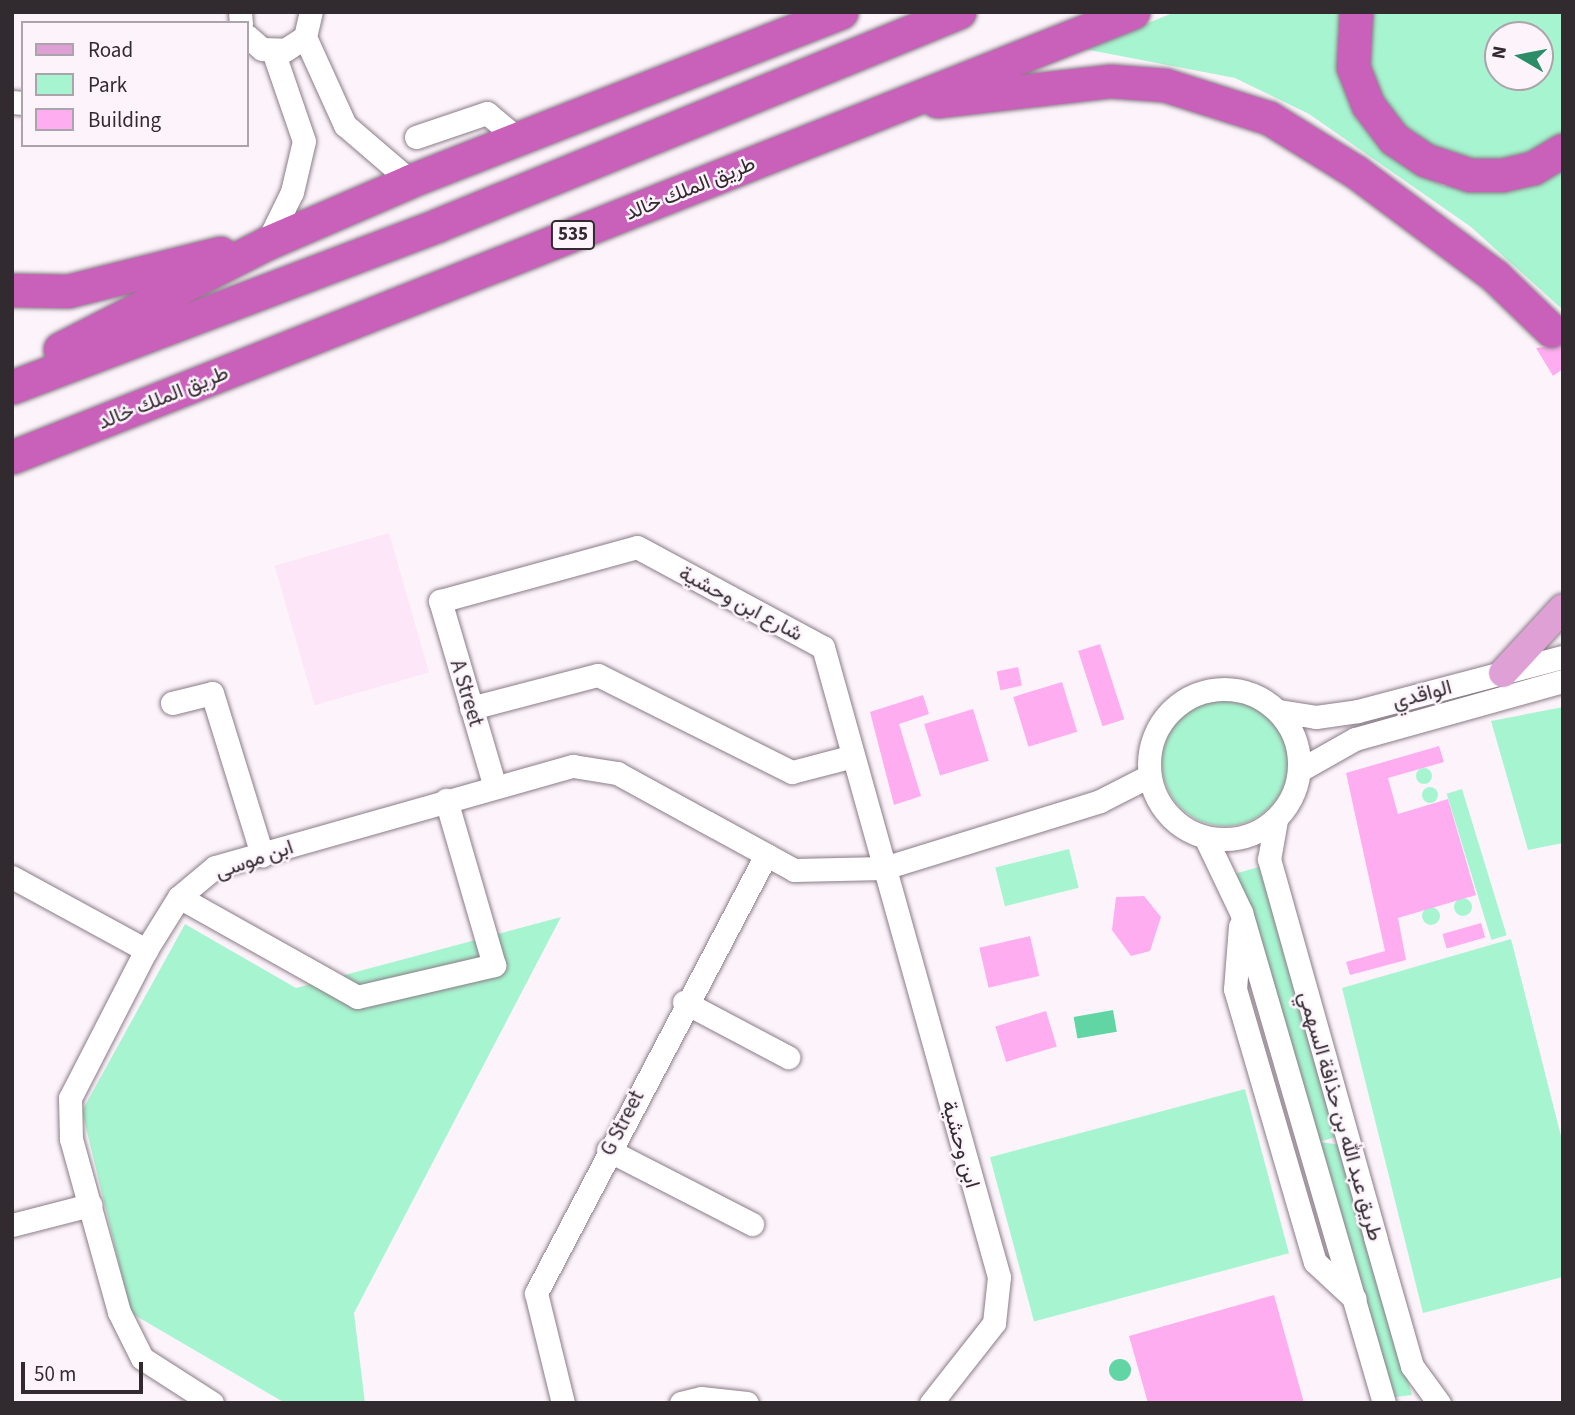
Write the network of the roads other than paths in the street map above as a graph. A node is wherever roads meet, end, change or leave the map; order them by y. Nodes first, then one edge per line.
1 (312, 12) edge
2 (841, 12) edge
3 (959, 12) edge
4 (1133, 12) edge
5 (1356, 12) edge
6 (248, 37) edge
7 (304, 37) junction
8 (273, 51) junction
9 (903, 103) junction
10 (416, 136) dead end
11 (518, 139) junction
12 (1563, 150) edge
13 (410, 181) junction
14 (267, 243) junction
15 (12, 290) edge
16 (1551, 330) dead end
17 (12, 373) edge
18 (12, 387) edge
19 (12, 457) edge
20 (440, 601) joint
21 (1563, 608) edge
22 (1563, 657) edge
23 (1503, 673) junction
24 (1563, 681) edge
25 (172, 703) dead end
26 (471, 708) junction
27 (1279, 712) junction
28 (853, 756) junction
29 (1300, 770) junction
30 (494, 784) junction
31 (1153, 787) junction
32 (446, 800) junction
33 (1276, 820) junction
34 (1206, 838) junction
35 (262, 855) junction
36 (766, 855) junction
37 (884, 868) junction
38 (12, 877) edge
39 (180, 897) junction
40 (146, 950) junction
41 (684, 1002) junction
42 (788, 1057) dead end
43 (608, 1150) junction
44 (90, 1205) junction
45 (752, 1224) dead end
46 (12, 1225) edge
47 (172, 1394) edge
48 (212, 1403) edge
49 (563, 1403) edge
50 (681, 1403) edge
51 (747, 1403) edge
52 (931, 1403) edge
53 (1384, 1403) edge
54 (1439, 1403) edge

1 - 7 street
2 - 11 highway
3 - 18 highway
4 - 9 highway, طريق الملك خالد / 535
5 - 12 highway
6 - 8 street
7 - 8 street
7 - 13 street
8 - 14 street
9 - 16 highway
9 - 19 highway, طريق الملك خالد / 535
10 - 11 street
11 - 13 highway
13 - 14 highway
14 - 15 highway
14 - 17 highway
20 - 26 street, A Street
20 - 28 street, شارع ابن وحشية
21 - 23 main road
22 - 23 street, الواقدي
23 - 27 street, الواقدي
24 - 29 street, الواقدي
25 - 35 street
26 - 28 street
26 - 30 street, A Street
27 - 29 street
27 - 31 street
28 - 37 street, شارع ابن وحشية
29 - 33 street
30 - 32 street, ابن موسى
30 - 36 street, ابن موسى
31 - 34 street
31 - 37 street
32 - 35 street, ابن موسى
32 - 39 street
33 - 34 street
33 - 54 street, طريق عبد الله بن حذافة السهمي
34 - 53 street, طريق عبد الله بن حذافة السهمي
35 - 39 street, ابن موسى
36 - 37 street, ابن موسى
36 - 41 street, G Street
37 - 52 street, ابن وحشية
38 - 40 street
39 - 40 street, ابن موسى
40 - 44 street, ابن موسى
41 - 42 street
41 - 43 street, G Street
43 - 45 street
43 - 49 street, G Street
44 - 46 street
44 - 47 street, ابن موسى
47 - 48 street, ابن موسى
50 - 51 street

